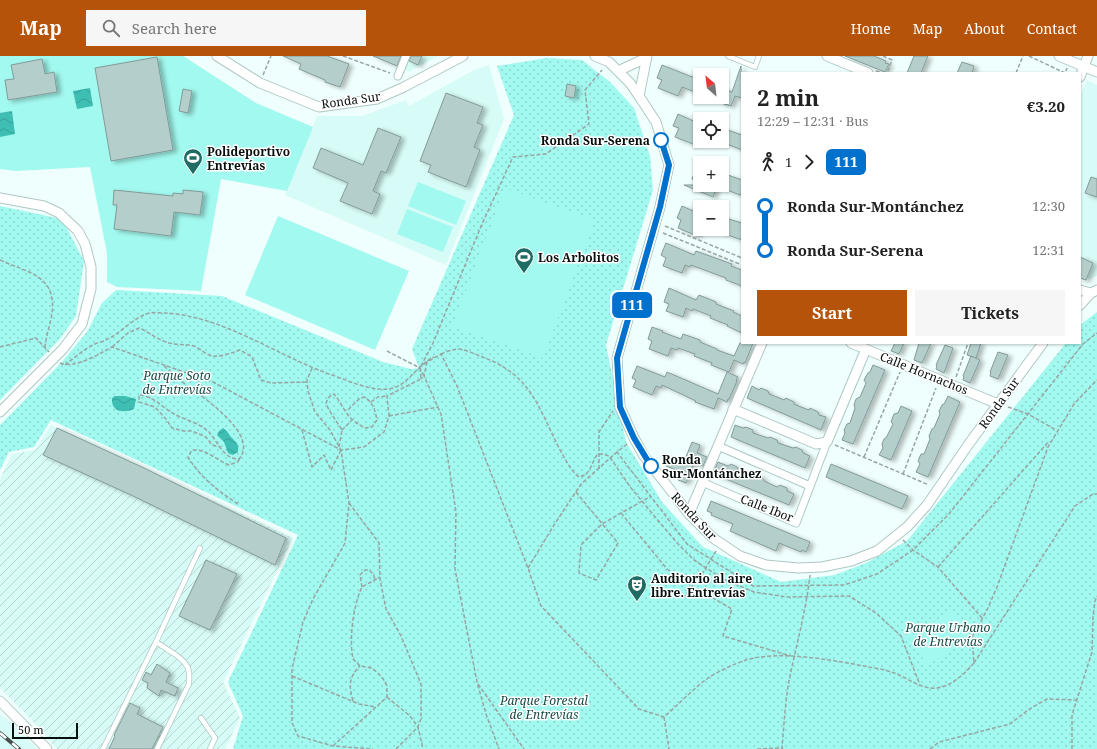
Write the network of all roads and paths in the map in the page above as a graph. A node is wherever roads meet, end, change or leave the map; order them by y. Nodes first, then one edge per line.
1 (218, 56) edge
2 (271, 56) edge
3 (343, 56) edge
4 (406, 56) edge
5 (463, 56) edge
6 (595, 56) edge
7 (728, 56) edge
8 (759, 56) edge
9 (827, 56) edge
10 (883, 56) edge
11 (893, 56) edge
12 (1023, 56) edge
13 (1029, 56) edge
14 (1059, 56) edge
15 (1088, 56) edge
16 (647, 57) edge
17 (892, 60) junction
18 (1071, 61) junction
19 (609, 62) junction
20 (1085, 67) junction
21 (618, 71) junction
22 (866, 72) edge
23 (887, 72) edge
24 (1016, 72) edge
25 (1097, 72) edge
26 (398, 76) joint
27 (1081, 76) edge
28 (260, 82) junction
29 (640, 96) junction
30 (0, 198) edge
31 (654, 226) junction
32 (741, 258) edge
33 (0, 260) edge
34 (741, 265) edge
35 (1081, 290) edge
36 (1094, 292) edge
37 (1081, 303) edge
38 (1097, 333) edge
39 (762, 344) edge
40 (854, 344) edge
41 (968, 344) edge
42 (1042, 344) edge
43 (0, 346) edge
44 (112, 347) junction
45 (866, 349) junction
46 (386, 351) dead end
47 (441, 354) junction
48 (427, 361) junction
49 (903, 364) junction
50 (162, 365) junction
51 (312, 368) junction
52 (420, 368) junction
53 (424, 376) junction
54 (421, 379) junction
55 (940, 380) junction
56 (1097, 380) edge
57 (307, 382) junction
58 (953, 385) junction
59 (387, 396) junction
60 (620, 401) junction
61 (371, 402) junction
62 (998, 404) junction
63 (438, 407) junction
64 (733, 409) junction
65 (0, 412) edge
66 (347, 412) junction
67 (1028, 414) junction
68 (389, 416) junction
69 (352, 420) junction
70 (302, 430) junction
71 (342, 430) junction
72 (1057, 431) junction
73 (634, 438) junction
74 (1051, 439) junction
75 (827, 442) junction
76 (718, 446) junction
77 (221, 447) junction
78 (339, 447) junction
79 (341, 450) junction
80 (617, 452) junction
81 (599, 454) junction
82 (242, 456) junction
83 (864, 457) junction
84 (611, 458) junction
85 (599, 469) junction
86 (903, 474) junction
87 (702, 482) junction
88 (810, 486) junction
89 (937, 489) junction
90 (576, 492) junction
91 (1097, 494) edge
92 (651, 496) junction
93 (642, 501) junction
94 (349, 503) junction
95 (238, 504) dead end
96 (621, 513) junction
97 (689, 514) junction
98 (602, 524) junction
99 (898, 534) junction
100 (720, 543) junction
101 (200, 548) dead end
102 (913, 550) junction
103 (711, 559) junction
104 (938, 567) junction
105 (528, 568) junction
106 (706, 568) junction
107 (811, 568) junction
108 (380, 577) junction
109 (375, 579) junction
110 (692, 586) junction
111 (809, 586) junction
112 (362, 587) junction
113 (1097, 596) edge
114 (807, 597) junction
115 (682, 598) dead end
116 (982, 618) junction
117 (156, 642) junction
118 (795, 657) junction
119 (974, 663) junction
120 (360, 666) junction
121 (292, 676) junction
122 (477, 682) junction
123 (920, 686) junction
124 (387, 697) junction
125 (1077, 700) junction
126 (0, 701) edge
127 (353, 701) junction
128 (376, 707) junction
129 (664, 717) junction
130 (201, 718) dead end
131 (418, 727) junction
132 (333, 746) junction
133 (47, 749) edge
134 (103, 749) edge
135 (157, 749) edge
136 (210, 749) edge
137 (373, 749) edge
138 (396, 749) edge
139 (423, 749) edge
140 (499, 749) edge
141 (524, 749) edge
142 (669, 749) edge
143 (757, 749) edge
144 (782, 749) edge
145 (930, 749) edge
146 (1072, 749) edge

1 - 28 street, Ronda Sur
2 - 28 path
3 - 26 path
4 - 26 street
5 - 28 street, Ronda Sur
6 - 19 street, Ronda Sur
7 - 8 lane
9 - 22 street
10 - 17 path
11 - 17 path
12 - 24 path
13 - 18 path
14 - 18 street
15 - 20 street
16 - 21 street
16 - 29 street
17 - 23 path
18 - 20 street
19 - 21 street, Ronda Sur
19 - 52 path
20 - 25 street
20 - 27 street
21 - 29 street, Ronda Sur
29 - 31 street, Ronda Sur
30 - 65 street
31 - 32 path
31 - 34 path
31 - 60 street, Ronda Sur
33 - 43 path
35 - 36 street
36 - 37 street
38 - 67 path
39 - 64 street
40 - 45 street, Calle Hornachos
41 - 58 path
42 - 62 street, Ronda Sur
44 - 50 path
44 - 51 path
44 - 57 path
45 - 49 street, Calle Hornachos
45 - 75 street, Calle Ibor
46 - 52 path
47 - 48 path
47 - 81 path
47 - 105 path
48 - 52 path
48 - 53 path
49 - 55 street, Calle Hornachos
49 - 83 path
50 - 70 path
50 - 82 path
51 - 52 path
51 - 57 path
52 - 53 path
52 - 54 path
53 - 54 path
53 - 63 path
54 - 59 path
55 - 58 street, Calle Hornachos
55 - 86 path
56 - 72 path
57 - 78 path
58 - 62 street, Calle Hornachos
59 - 61 path
59 - 68 path
60 - 73 street, Ronda Sur
60 - 81 path
61 - 66 path
61 - 69 path
62 - 67 path
62 - 89 street, Ronda Sur
63 - 68 path
63 - 122 path
64 - 75 street
64 - 76 street
66 - 69 path
66 - 71 path
67 - 72 path
67 - 102 path
68 - 79 path
69 - 71 path
70 - 79 path
70 - 79 path
71 - 78 path
72 - 74 path
73 - 80 path
73 - 97 street, Ronda Sur
74 - 104 path
74 - 116 path
75 - 83 path
75 - 88 street, Calle Ibor
76 - 87 street
76 - 88 street
77 - 77 path
77 - 82 path
78 - 79 path
79 - 94 path
80 - 84 path
80 - 92 path
81 - 84 path
81 - 85 path
82 - 95 path
83 - 86 path
84 - 85 path
84 - 93 path
85 - 90 path
86 - 89 path
87 - 88 street, Calle Ibor
87 - 97 street
89 - 99 street, Ronda Sur
90 - 98 path
90 - 105 path
91 - 119 path
92 - 93 path
92 - 103 path
93 - 96 path
93 - 106 path
94 - 108 path
94 - 121 path
96 - 98 path
96 - 110 path
97 - 100 street, Ronda Sur
98 - 98 path
99 - 102 path
99 - 107 street, Ronda Sur
100 - 103 path
100 - 107 street, Ronda Sur
101 - 117 lane
102 - 104 path
102 - 111 path
103 - 106 path
103 - 111 path
104 - 116 path
105 - 129 path
106 - 110 path
106 - 114 path
107 - 111 path
108 - 109 path
108 - 131 path
109 - 112 path
109 - 112 path
110 - 115 path
110 - 118 path
111 - 114 path
112 - 120 path
113 - 125 path
114 - 118 path
114 - 123 path
116 - 119 path
117 - 134 lane
117 - 135 lane
118 - 123 path
118 - 129 path
118 - 144 path
119 - 123 path
120 - 124 path
120 - 127 path
121 - 127 path
121 - 132 path
122 - 140 path
122 - 141 path
124 - 128 path
124 - 131 path
125 - 145 path
125 - 146 path
126 - 133 street
127 - 128 path
128 - 132 path
129 - 142 path
130 - 136 lane
131 - 138 path
131 - 139 path
132 - 137 path
143 - 144 path

